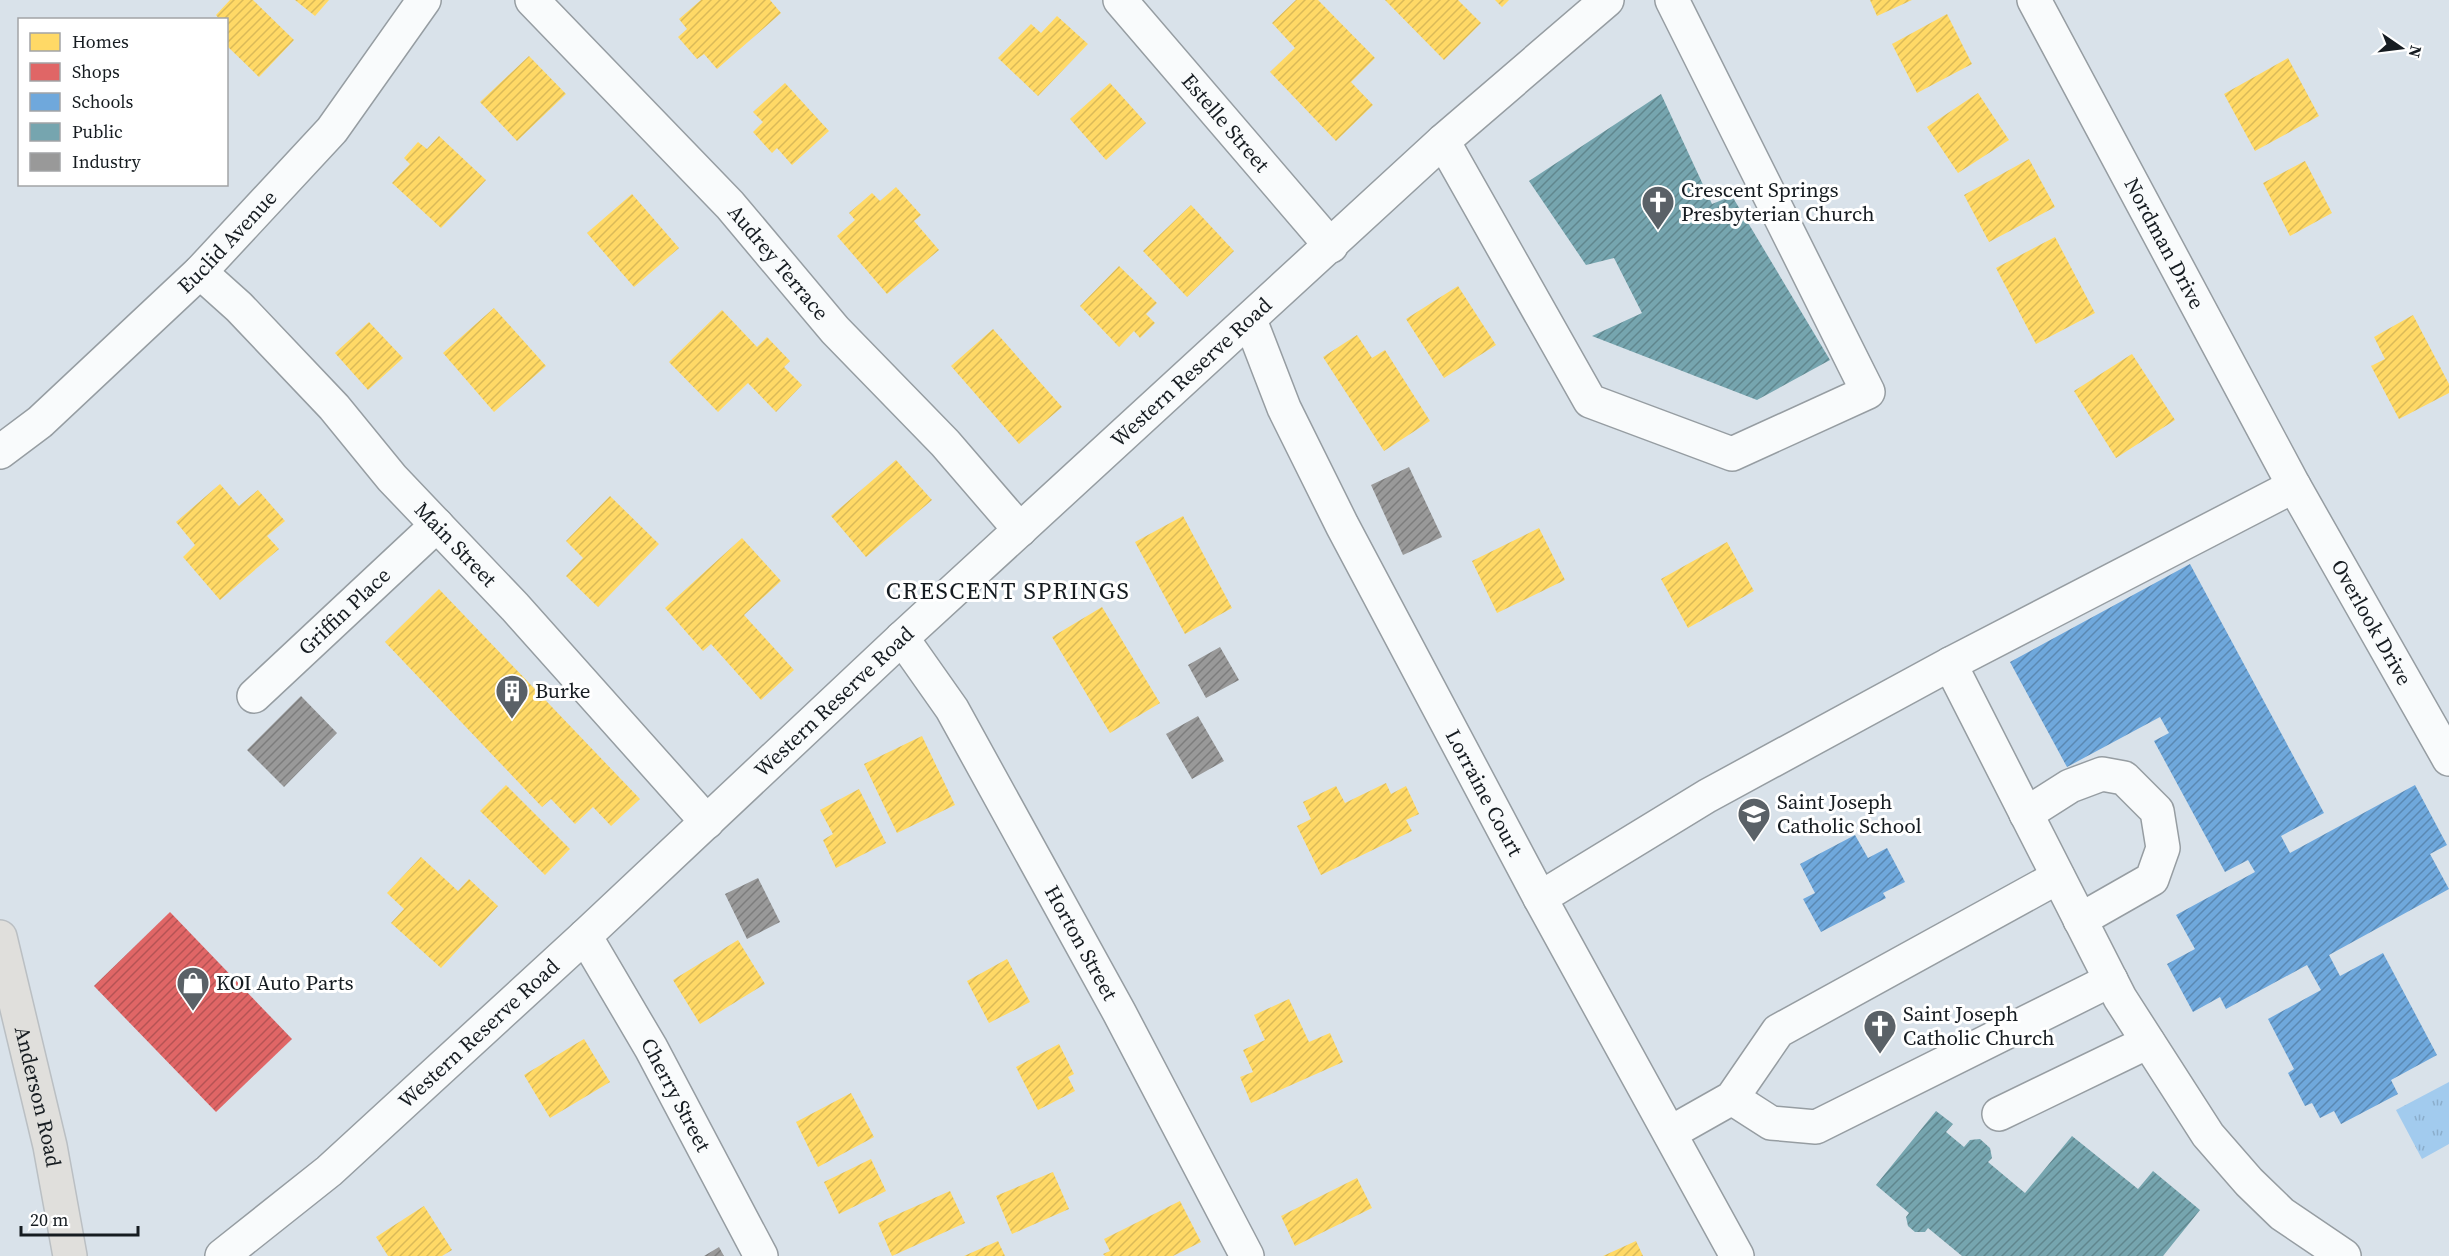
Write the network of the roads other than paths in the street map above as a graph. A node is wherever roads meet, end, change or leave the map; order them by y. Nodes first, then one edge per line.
1 (424, 0) edge
2 (532, 0) edge
3 (1120, 0) edge
4 (1607, 0) edge
5 (1672, 0) edge
6 (2034, 0) edge
7 (1443, 141) junction
8 (1331, 246) junction
9 (200, 272) junction
10 (1251, 320) junction
11 (0, 453) edge
12 (2294, 486) junction
13 (437, 525) junction
14 (1020, 530) junction
15 (902, 638) junction
16 (1950, 664) junction
17 (254, 696) dead end
18 (2449, 759) edge
19 (2026, 814) junction
20 (707, 822) junction
21 (2058, 877) junction
22 (1540, 898) junction
23 (2080, 920) junction
24 (585, 936) junction
25 (0, 938) edge
26 (2111, 980) junction
27 (2148, 1042) junction
28 (1732, 1098) junction
29 (1999, 1114) dead end
30 (1670, 1133) junction
31 (70, 1256) edge
32 (222, 1256) edge
33 (761, 1256) edge
34 (1247, 1256) edge
35 (1737, 1256) edge
36 (2344, 1256) edge

1 - 9 street, Euclid Avenue
2 - 14 street, Audrey Terrace
3 - 8 street, Estelle Street
4 - 7 street, Western Reserve Road
5 - 7 street
6 - 12 street, Nordman Drive
7 - 8 street, Western Reserve Road
8 - 10 street, Western Reserve Road
9 - 11 street, Euclid Avenue
9 - 13 street, Main Street
10 - 14 street, Western Reserve Road
10 - 22 street, Lorraine Court
12 - 16 street
12 - 18 street, Overlook Drive
13 - 17 street, Griffin Place
13 - 20 street, Main Street
14 - 15 street, Western Reserve Road
15 - 20 street, Western Reserve Road
15 - 34 street, Horton Street
16 - 19 street
16 - 22 street
19 - 21 street
19 - 23 street
20 - 24 street, Western Reserve Road
21 - 23 street
21 - 28 street
22 - 30 street, Lorraine Court
23 - 26 street
24 - 32 street, Western Reserve Road
24 - 33 street, Cherry Street
25 - 31 main road, Anderson Road
26 - 27 street
26 - 28 street
27 - 29 street
27 - 36 street
28 - 30 street
30 - 35 street, Lorraine Court

